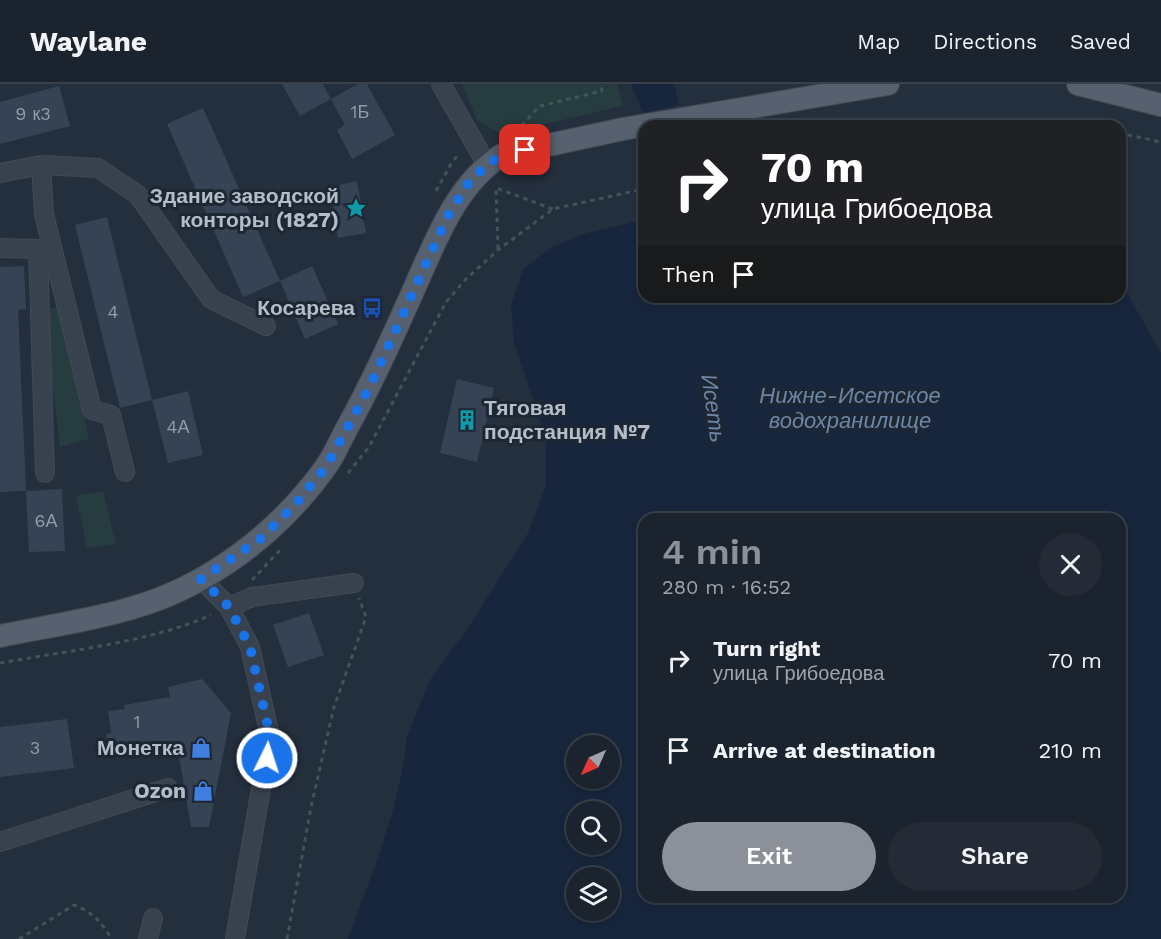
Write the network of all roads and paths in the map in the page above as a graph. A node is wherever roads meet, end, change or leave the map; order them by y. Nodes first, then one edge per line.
1 (441, 84) edge
2 (601, 84) edge
3 (888, 84) edge
4 (1078, 84) edge
5 (1106, 88) edge
6 (1161, 105) edge
7 (673, 120) edge
8 (638, 126) edge
9 (1126, 134) edge
10 (511, 136) dead end
11 (1161, 142) edge
12 (458, 155) dead end
13 (41, 165) junction
14 (487, 165) junction
15 (0, 173) edge
16 (634, 190) dead end
17 (638, 190) edge
18 (436, 191) dead end
19 (553, 208) dead end
20 (45, 213) junction
21 (0, 248) edge
22 (38, 249) junction
23 (498, 250) dead end
24 (266, 326) dead end
25 (125, 472) dead end
26 (45, 473) dead end
27 (201, 579) junction
28 (354, 583) joint
29 (229, 607) junction
30 (0, 636) edge
31 (168, 788) dead end
32 (0, 842) edge
33 (153, 918) dead end
34 (19, 939) edge
35 (112, 939) edge
36 (148, 939) edge
37 (235, 939) edge
38 (287, 939) edge

1 - 14 street
2 - 10 path
3 - 7 main road
4 - 5 main road
5 - 6 main road
8 - 14 main road
9 - 11 path
12 - 18 path
13 - 15 street
13 - 20 street
13 - 24 street
14 - 27 main road
16 - 17 path
19 - 23 path
20 - 22 street
20 - 25 street
21 - 22 street
22 - 26 street
27 - 29 street
27 - 30 main road
28 - 29 street
28 - 38 path
29 - 37 street
31 - 32 street
33 - 36 street
34 - 35 path

